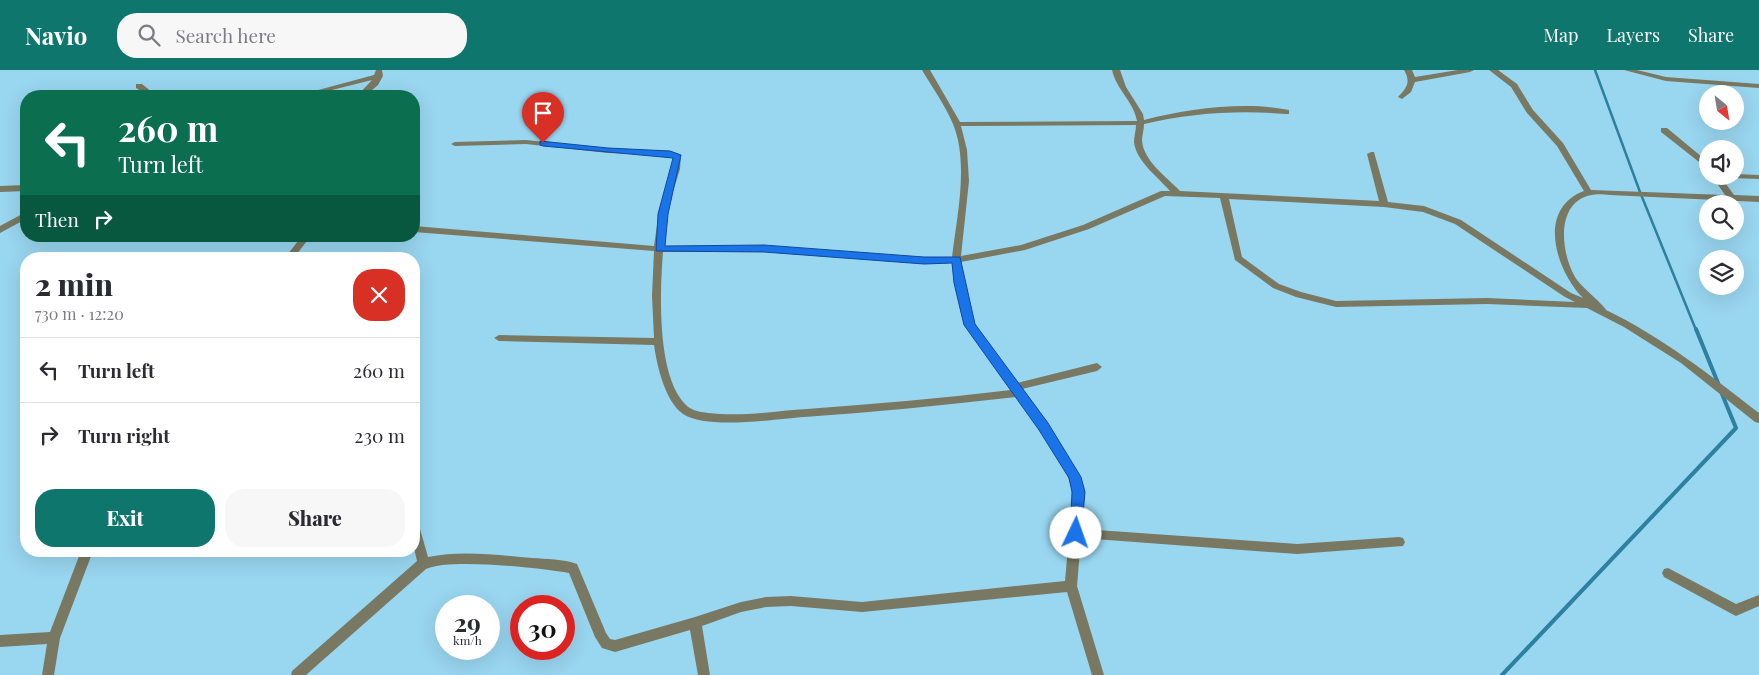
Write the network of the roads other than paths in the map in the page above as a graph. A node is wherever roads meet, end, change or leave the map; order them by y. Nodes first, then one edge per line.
1 (926, 70) edge
2 (1116, 70) edge
3 (1408, 70) edge
4 (1470, 70) edge
5 (1493, 70) edge
6 (1628, 70) edge
7 (379, 73) edge
8 (1413, 80) junction
9 (138, 86) dead end
10 (1759, 86) edge
11 (144, 90) edge
12 (321, 90) edge
13 (368, 90) edge
14 (1402, 97) dead end
15 (1286, 112) dead end
16 (1141, 123) junction
17 (957, 124) junction
18 (1664, 130) dead end
19 (455, 144) dead end
20 (1371, 154) dead end
21 (1699, 159) edge
22 (1744, 176) edge
23 (1759, 177) edge
24 (20, 188) edge
25 (0, 189) edge
26 (1177, 193) junction
27 (1589, 193) junction
28 (1224, 196) junction
29 (1699, 196) edge
30 (1744, 198) edge
31 (1759, 199) edge
32 (1384, 204) junction
33 (20, 218) edge
34 (420, 229) edge
35 (0, 230) edge
36 (301, 242) edge
37 (660, 249) junction
38 (293, 252) edge
39 (956, 260) junction
40 (1587, 306) junction
41 (1627, 324) junction
42 (499, 338) dead end
43 (658, 342) junction
44 (1097, 367) dead end
45 (1018, 390) junction
46 (1759, 419) edge
47 (1076, 533) junction
48 (1399, 542) dead end
49 (420, 550) edge
50 (85, 557) edge
51 (424, 564) junction
52 (1668, 573) dead end
53 (1071, 586) junction
54 (1759, 600) edge
55 (695, 623) junction
56 (54, 638) junction
57 (0, 641) edge
58 (48, 675) edge
59 (298, 675) edge
60 (704, 675) edge
61 (1098, 675) edge

1 - 17 street
2 - 16 street
3 - 8 street
4 - 8 street
5 - 27 street
6 - 10 street
7 - 12 street
7 - 13 street
8 - 14 street
9 - 11 street
15 - 16 street
16 - 17 street
16 - 26 street
17 - 39 street
18 - 21 street
19 - 37 street
20 - 32 street
22 - 23 street
24 - 25 street
26 - 28 street
26 - 39 street
27 - 29 street
27 - 41 street
28 - 32 street
28 - 40 street
30 - 31 street
32 - 40 street
33 - 35 street
34 - 37 street
36 - 38 street
37 - 39 street
37 - 43 street
39 - 45 street
40 - 41 street
41 - 46 street
42 - 43 street
43 - 45 street
44 - 45 street
45 - 47 street
47 - 48 street
47 - 53 street
49 - 51 street
50 - 56 street
51 - 55 street
51 - 59 street
52 - 54 street
53 - 55 street
53 - 61 street
55 - 60 street
56 - 57 street
56 - 58 street

